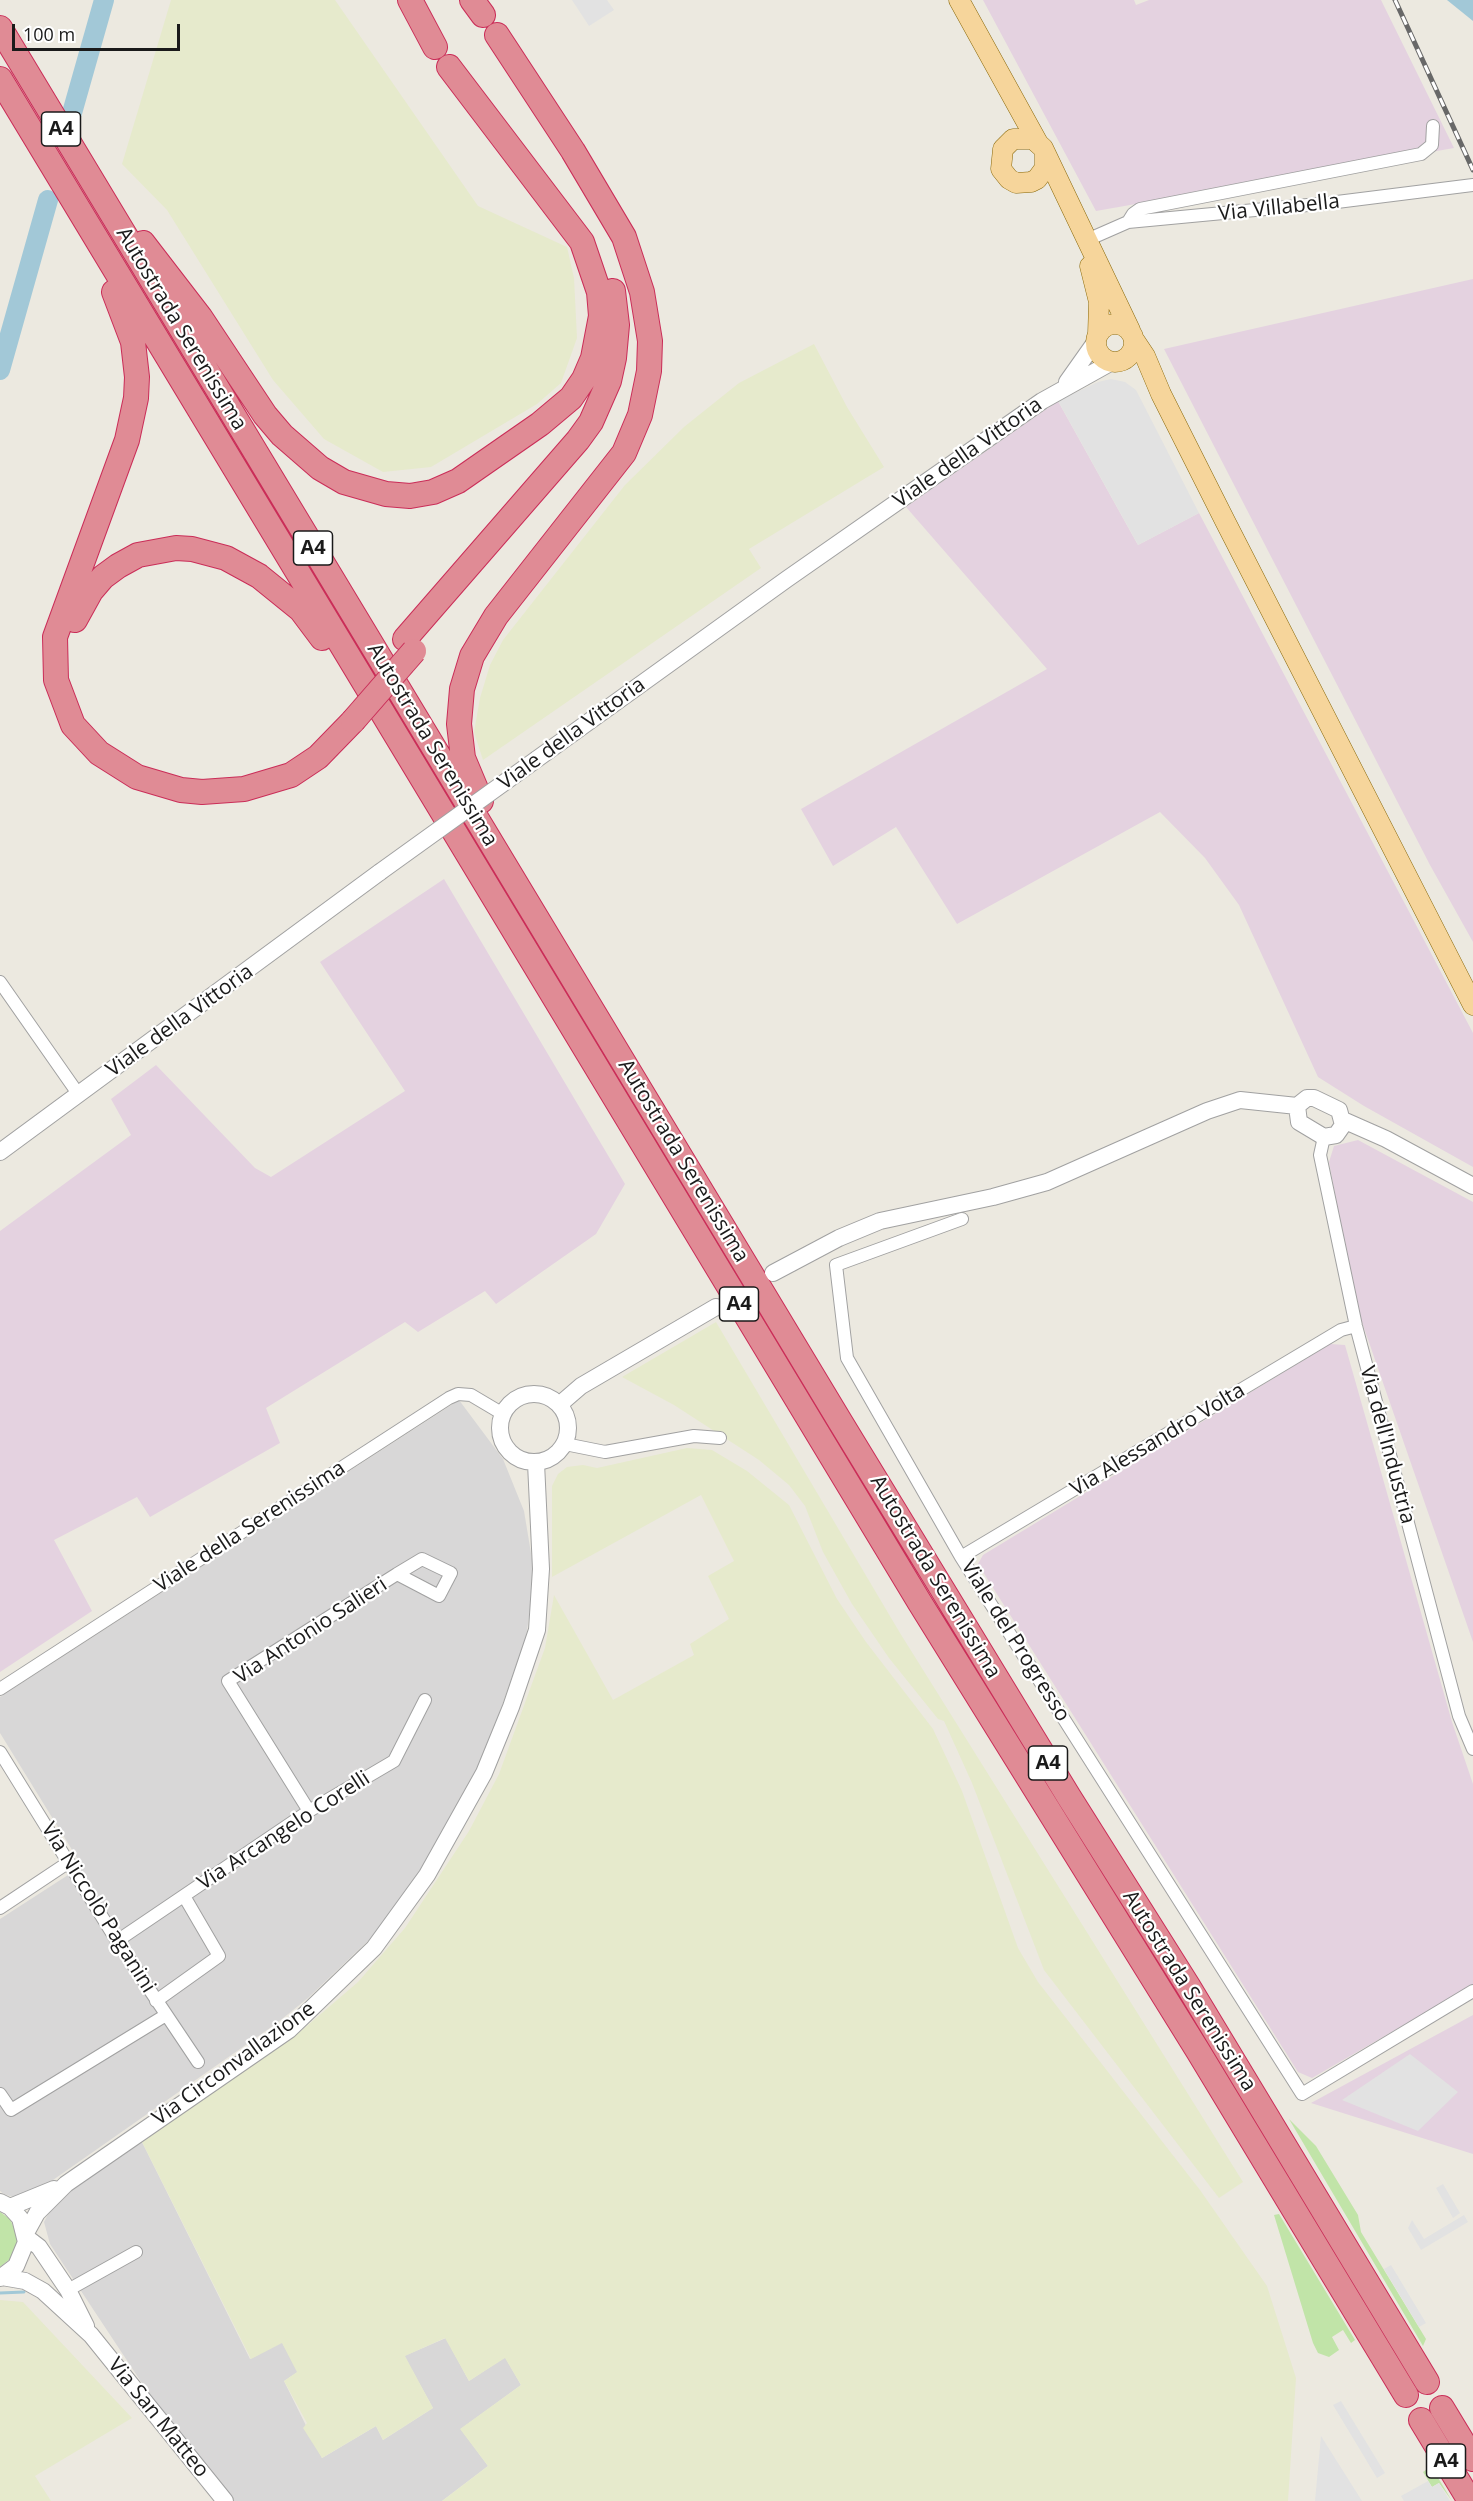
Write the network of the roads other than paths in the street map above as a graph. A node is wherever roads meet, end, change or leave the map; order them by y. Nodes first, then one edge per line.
1 (410, 0) edge
2 (959, 0) edge
3 (0, 28) edge
4 (497, 35) dead end
5 (435, 47) dead end
6 (520, 69) junction
7 (0, 79) edge
8 (1007, 88) junction
9 (1433, 126) dead end
10 (1007, 143) junction
11 (1042, 148) junction
12 (1031, 182) junction
13 (1473, 185) edge
14 (98, 192) junction
15 (79, 210) junction
16 (1128, 222) junction
17 (1087, 240) junction
18 (1132, 336) junction
19 (1097, 337) junction
20 (1115, 362) junction
21 (1063, 388) junction
22 (1161, 394) junction
23 (410, 645) junction
24 (350, 714) junction
25 (391, 726) junction
26 (532, 911) junction
27 (0, 982) edge
28 (1473, 1005) edge
29 (79, 1095) junction
30 (1297, 1106) junction
31 (1343, 1120) junction
32 (1324, 1137) junction
33 (0, 1152) edge
34 (1473, 1186) edge
35 (962, 1219) dead end
36 (773, 1273) dead end
37 (716, 1307) dead end
38 (1356, 1326) junction
39 (559, 1405) junction
40 (503, 1414) junction
41 (720, 1438) dead end
42 (565, 1444) junction
43 (536, 1462) junction
44 (961, 1557) junction
45 (397, 1574) dead end
46 (0, 1689) edge
47 (425, 1700) dead end
48 (1473, 1749) edge
49 (0, 1752) edge
50 (309, 1811) junction
51 (69, 1862) junction
52 (184, 1896) junction
53 (0, 1908) edge
54 (117, 1941) junction
55 (1473, 1991) edge
56 (156, 2001) junction
57 (166, 2015) junction
58 (198, 2062) dead end
59 (0, 2094) edge
60 (66, 2184) junction
61 (5, 2204) edge
62 (26, 2235) junction
63 (136, 2252) dead end
64 (1, 2277) edge
65 (68, 2290) junction
66 (52, 2299) junction
67 (91, 2335) junction
68 (1427, 2382) dead end
69 (1406, 2395) dead end
70 (1443, 2408) dead end
71 (1421, 2420) dead end
72 (1473, 2458) edge
73 (225, 2501) edge
74 (1470, 2501) edge

1 - 5 highway
2 - 8 main road
3 - 14 highway, Autostrada Serenissima / A4
4 - 6 highway
6 - 23 highway
6 - 26 highway
7 - 15 highway, Autostrada Serenissima / A4
8 - 10 main road
8 - 11 main road
9 - 16 street
10 - 11 main road
10 - 12 main road
11 - 12 main road
11 - 17 main road
12 - 19 main road
13 - 16 street, Via Villabella
14 - 23 highway
14 - 26 highway, Autostrada Serenissima / A4
15 - 24 highway
15 - 25 highway, Autostrada Serenissima / A4
16 - 17 street, Via Villabella
17 - 18 main road
18 - 19 main road
18 - 20 main road
18 - 22 main road
19 - 20 main road
19 - 21 street, Viale della Vittoria
20 - 21 street, Viale della Vittoria
20 - 22 main road
21 - 29 street, Viale della Vittoria, bridge
22 - 28 main road
23 - 24 highway
24 - 25 highway
25 - 69 highway, Autostrada Serenissima / A4
26 - 68 highway, Autostrada Serenissima / A4
27 - 29 street
29 - 33 street, Viale della Vittoria
30 - 31 street
30 - 32 street
30 - 36 street
31 - 32 street
31 - 34 street
32 - 38 street, Via dell'Industria
35 - 44 street, Viale del Progresso
37 - 39 street
38 - 44 street, Via Alessandro Volta
38 - 48 street, Via dell'Industria
39 - 40 street
39 - 42 street
40 - 43 street
40 - 46 street, Viale della Serenissima
41 - 42 street
42 - 43 street
43 - 60 street, Via Circonvallazione
44 - 55 street, Viale del Progresso
45 - 50 street, Via Antonio Salieri
47 - 50 street, Via Arcangelo Corelli
49 - 51 street, Via Niccolò Paganini
50 - 52 street, Via Arcangelo Corelli
51 - 53 street
51 - 54 street, Via Niccolò Paganini
52 - 54 street, Via Arcangelo Corelli
52 - 56 street
54 - 56 street, Via Niccolò Paganini
56 - 57 street, Via Niccolò Paganini
57 - 58 street, Via Niccolò Paganini
57 - 59 street
60 - 61 street, Via Circonvallazione
60 - 62 street, Via Circonvallazione
61 - 62 street, Via Circonvallazione
62 - 64 street, Via Circonvallazione
62 - 65 street, Via San Matteo
63 - 65 street
64 - 66 street, Via San Matteo
65 - 66 street
65 - 67 street, Via San Matteo
66 - 67 street, Via San Matteo
67 - 73 street, Via San Matteo
70 - 72 highway, A4
71 - 74 highway, A4

